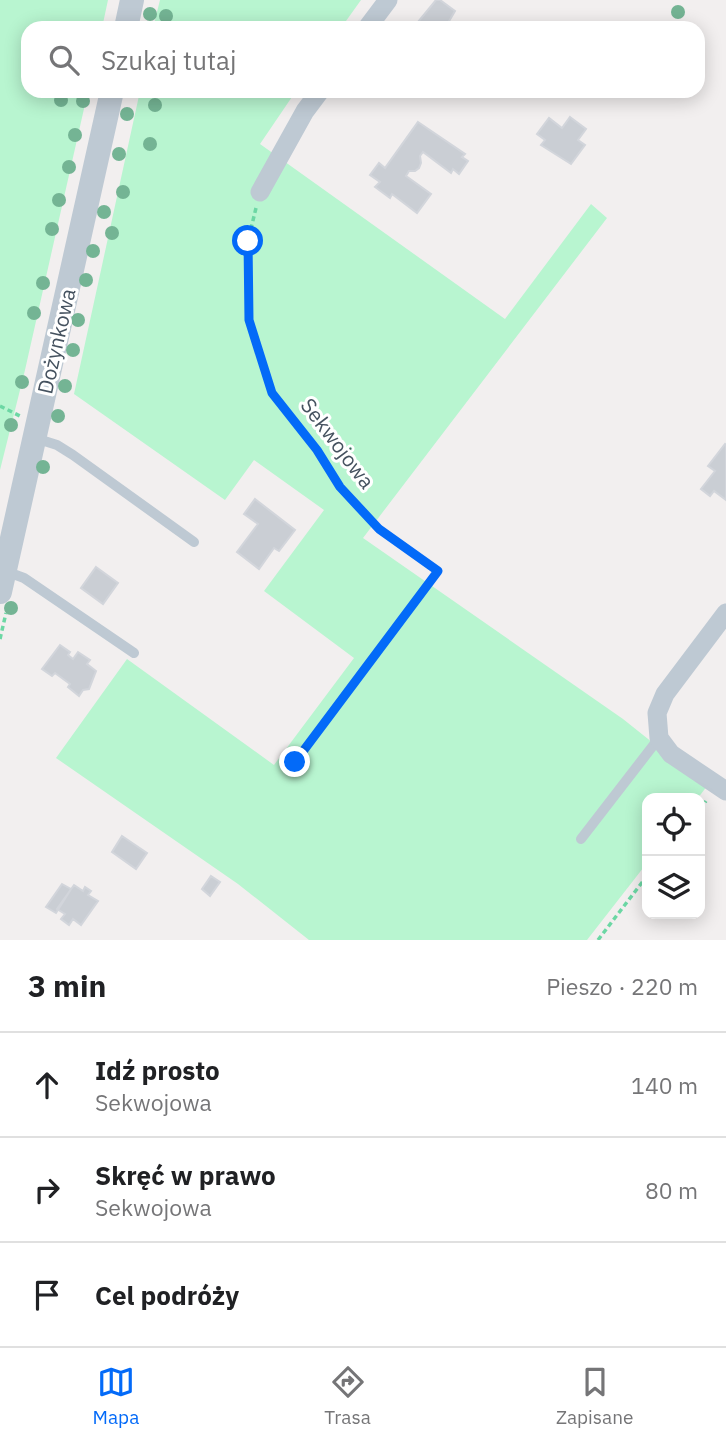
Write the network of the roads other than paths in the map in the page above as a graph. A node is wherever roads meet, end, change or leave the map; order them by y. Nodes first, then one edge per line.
1 (132, 0) edge
2 (388, 0) edge
3 (128, 21) edge
4 (372, 21) edge
5 (110, 98) edge
6 (315, 98) edge
7 (260, 192) road end
8 (35, 438) junction
9 (194, 541) dead end
10 (2, 581) edge
11 (726, 613) edge
12 (134, 653) dead end
13 (660, 738) junction
14 (726, 791) edge
15 (581, 839) dead end

1 - 3 street
2 - 4 street
5 - 8 street, Dożynkowa
6 - 7 street
8 - 9 lane
8 - 10 street, Dożynkowa
10 - 12 lane
11 - 13 street
13 - 14 street
13 - 15 lane

